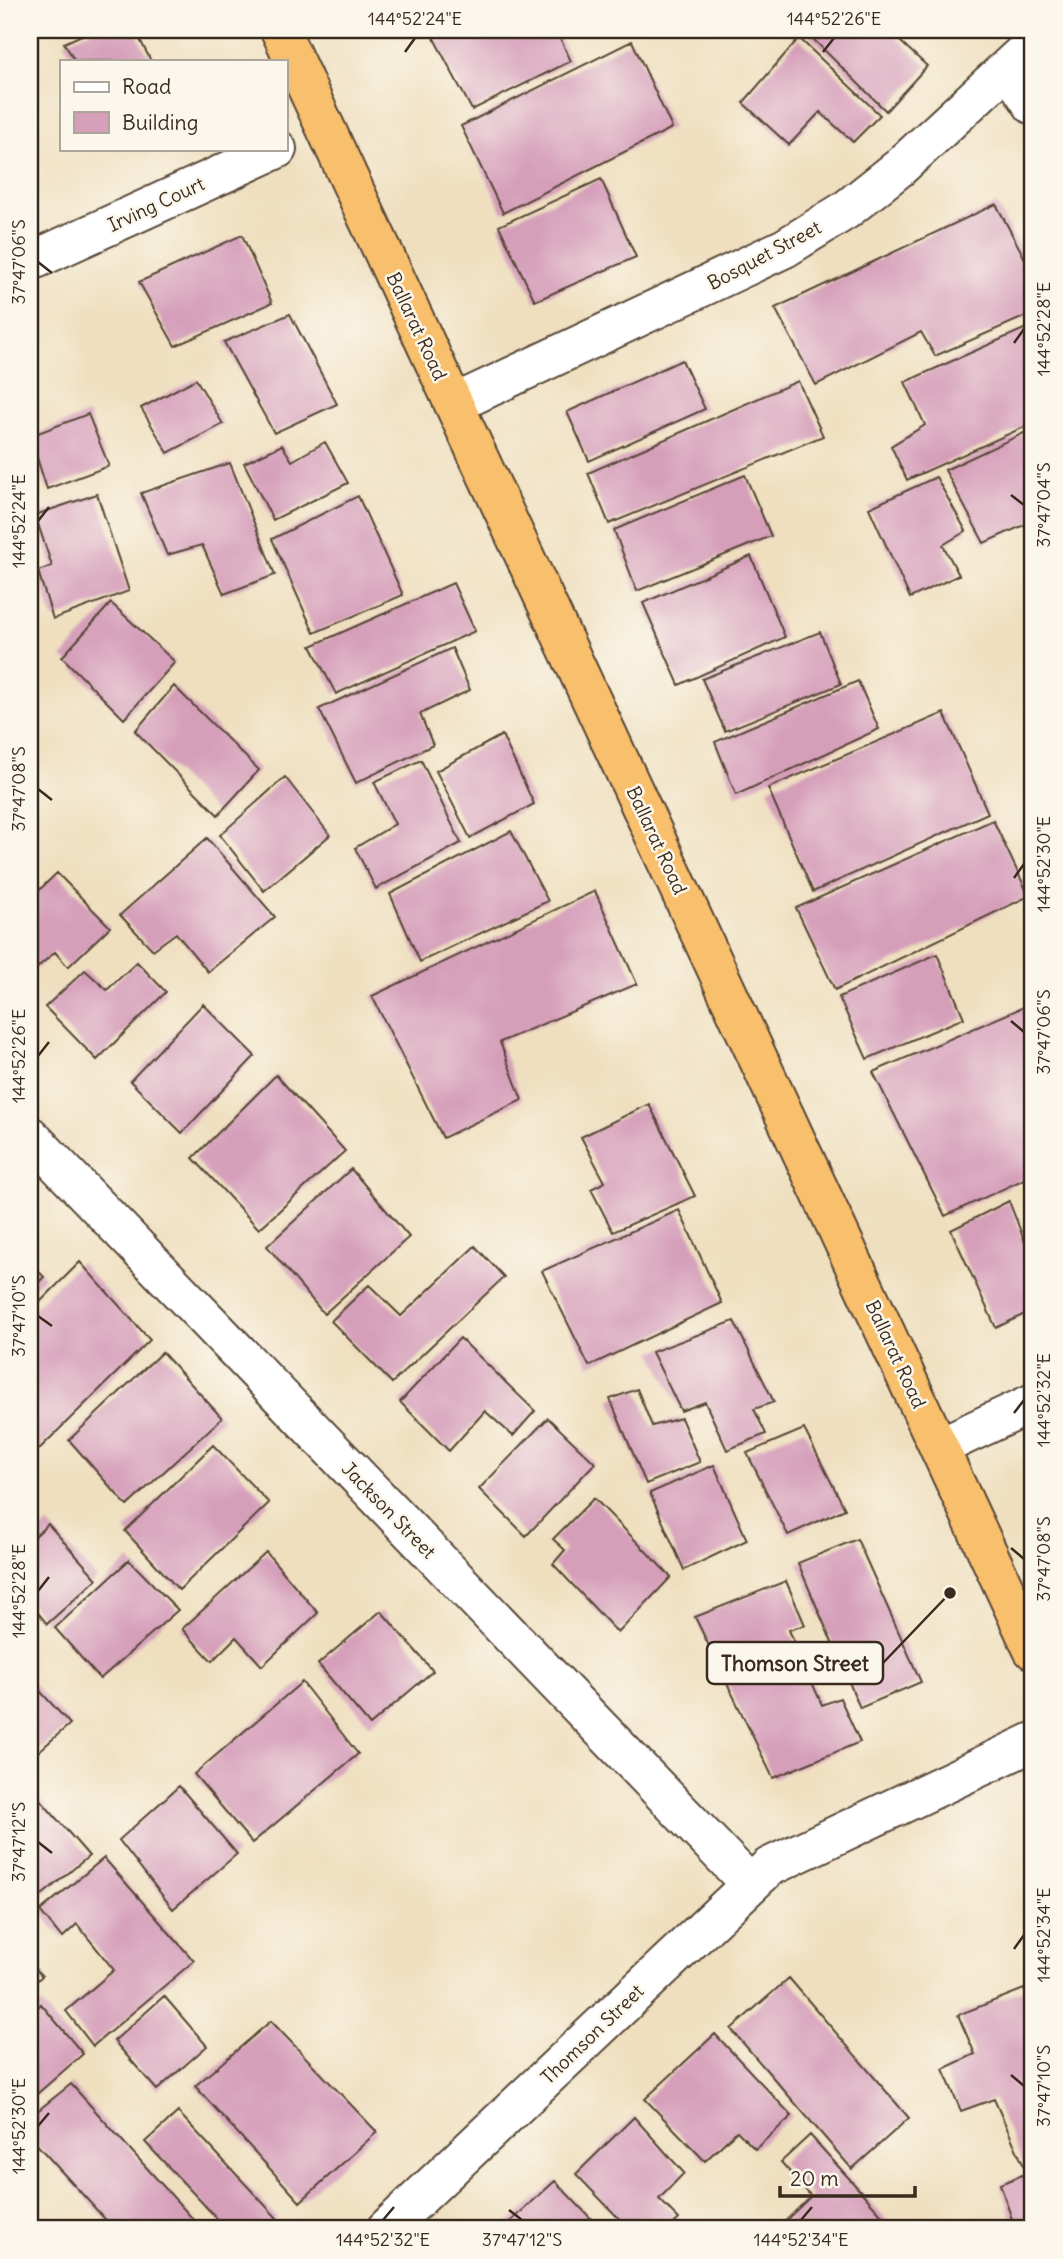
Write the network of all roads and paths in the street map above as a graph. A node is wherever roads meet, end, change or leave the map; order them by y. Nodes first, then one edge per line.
1 (280, 30) edge
2 (1021, 56) edge
3 (1033, 105) edge
4 (325, 126) junction
5 (287, 144) edge
6 (274, 150) edge
7 (36, 259) dead end
8 (454, 404) junction
9 (30, 1136) edge
10 (1033, 1403) edge
11 (939, 1447) junction
12 (1033, 1650) edge
13 (1033, 1742) edge
14 (749, 1883) junction
15 (386, 2229) edge

1 - 4 highway, Ballarat Road
2 - 3 street
2 - 8 street, Bosquet Street
4 - 5 street
4 - 8 highway, Ballarat Road
6 - 7 street, Irving Court
8 - 11 highway, Ballarat Road
9 - 14 street, Jackson Street
10 - 11 street
11 - 12 highway, Ballarat Road
13 - 14 street, Thomson Street
14 - 15 street, Thomson Street

